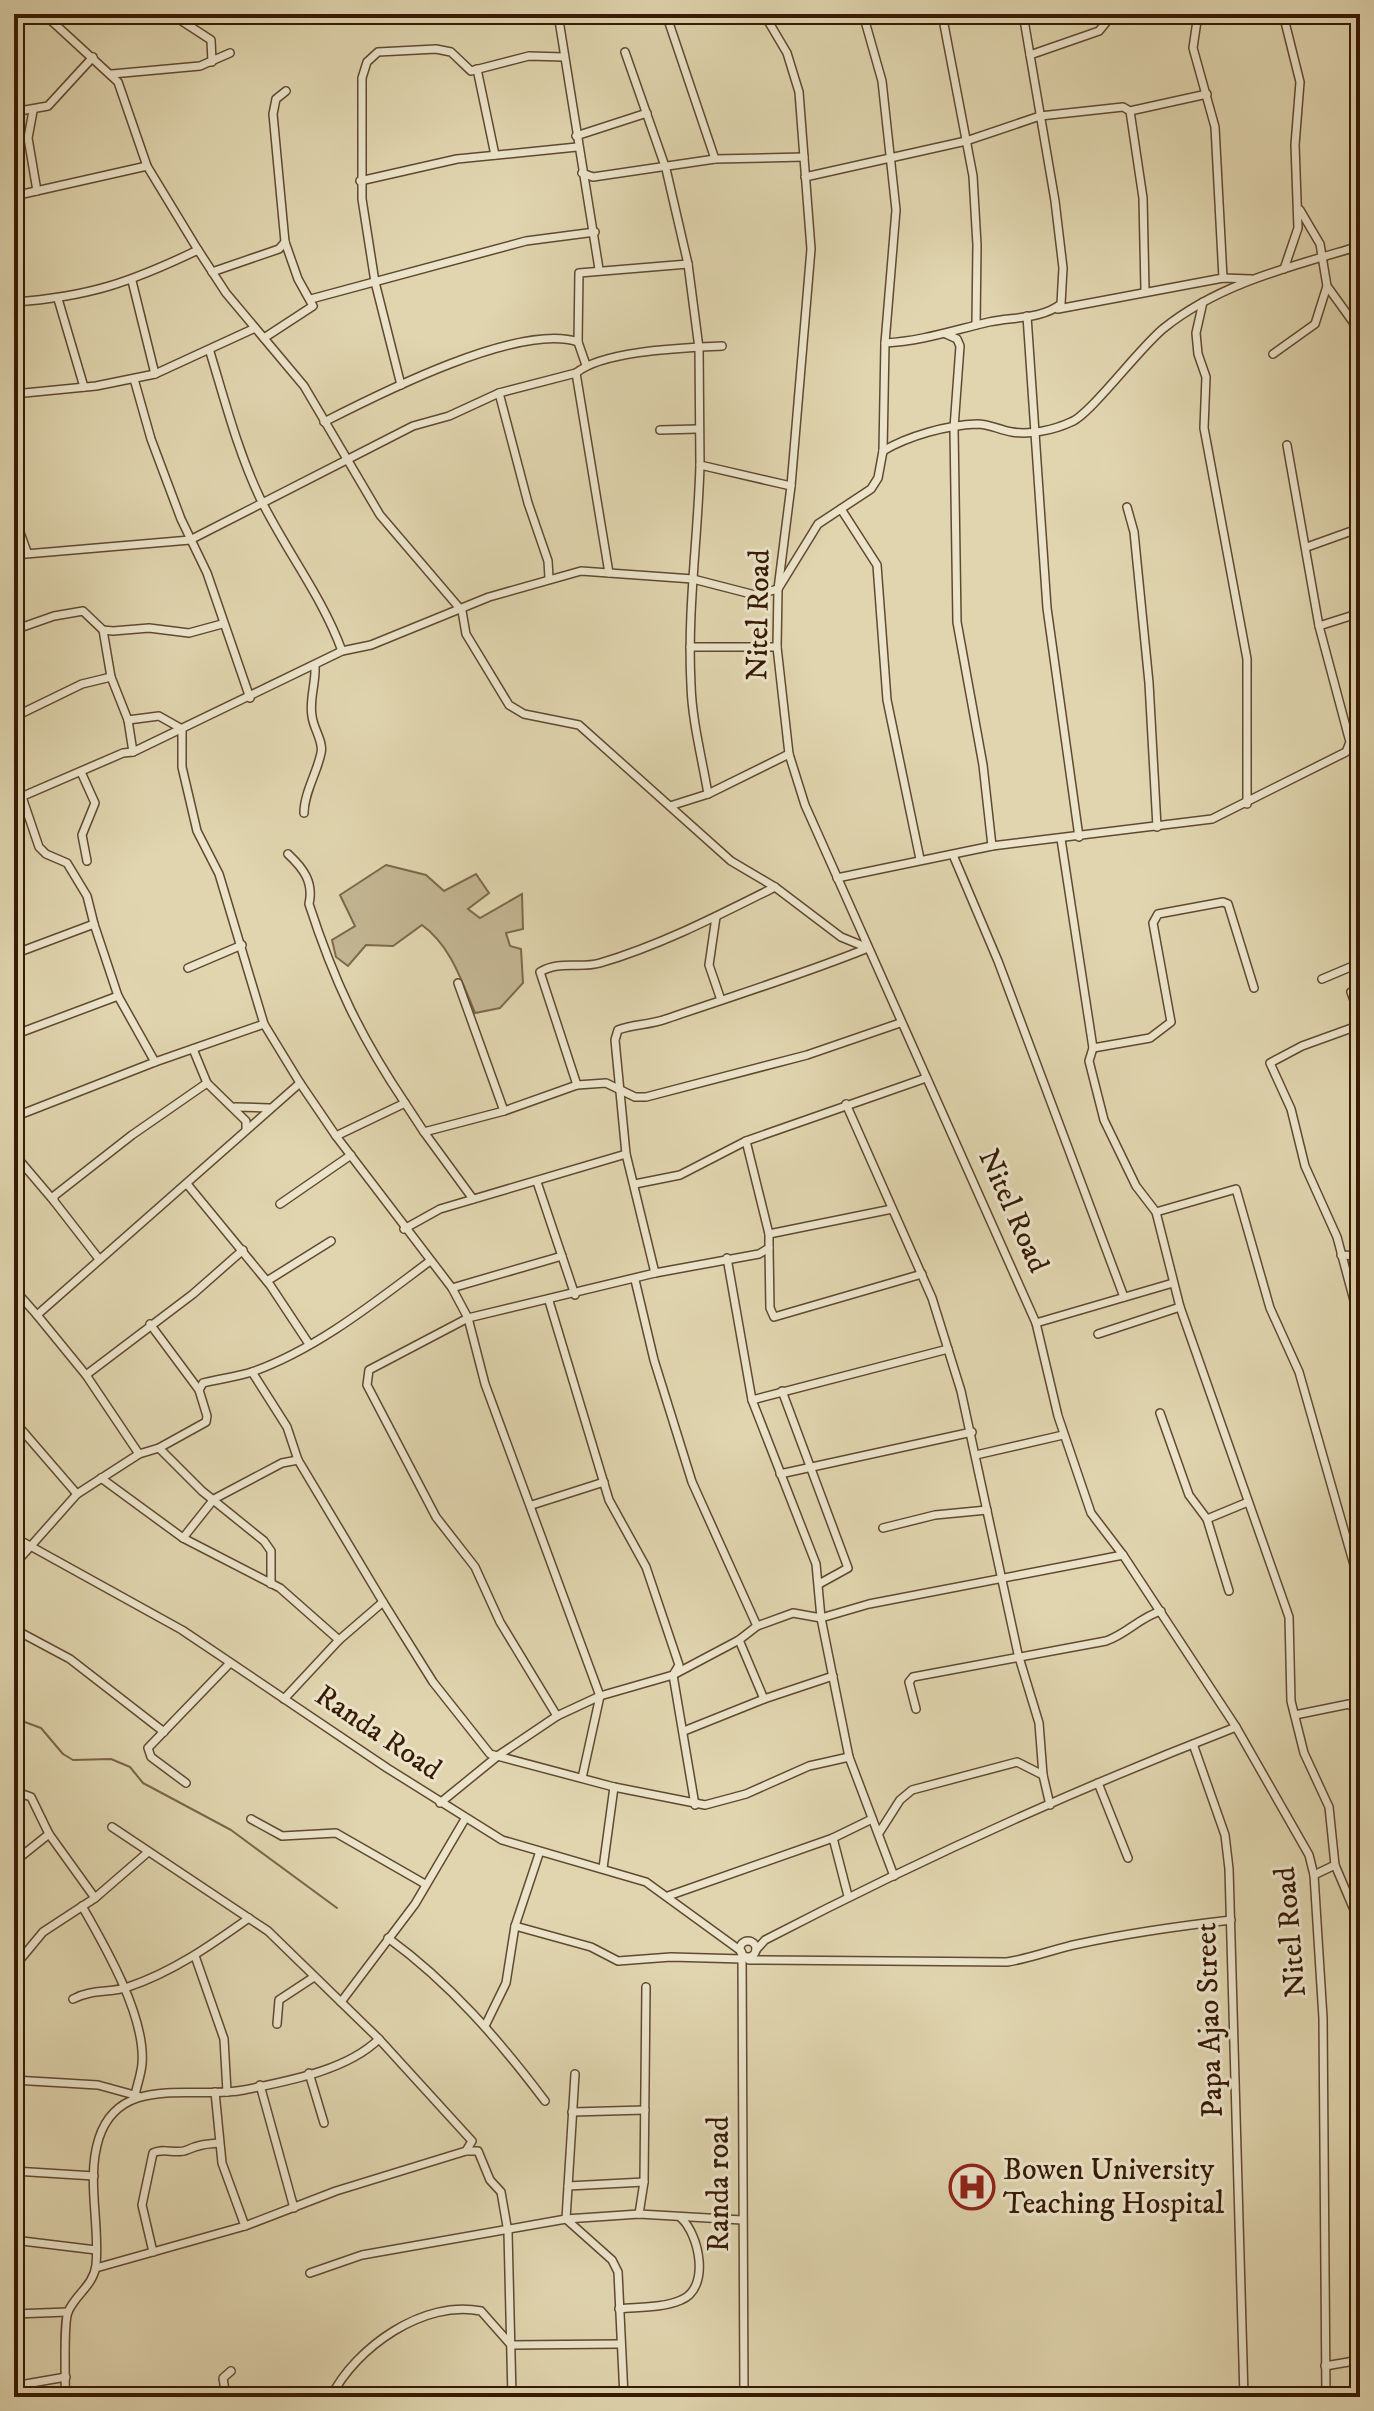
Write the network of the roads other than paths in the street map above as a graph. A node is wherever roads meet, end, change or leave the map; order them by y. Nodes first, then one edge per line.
1 (44, 14) edge
2 (173, 14) edge
3 (558, 14) edge
4 (666, 14) edge
5 (764, 14) edge
6 (863, 14) edge
7 (942, 14) edge
8 (1023, 14) edge
9 (1198, 14) edge
10 (1283, 14) edge
11 (1106, 15) edge
12 (625, 52) dead end
13 (230, 53) dead end
14 (1030, 55) junction
15 (93, 57) junction
16 (564, 57) junction
17 (212, 62) junction
18 (477, 69) junction
19 (112, 74) junction
20 (286, 91) dead end
21 (1207, 94) junction
22 (33, 111) junction
23 (1130, 111) junction
24 (14, 112) edge
25 (647, 113) junction
26 (1040, 116) junction
27 (576, 136) junction
28 (966, 141) junction
29 (577, 147) junction
30 (495, 155) junction
31 (888, 155) junction
32 (804, 157) junction
33 (715, 159) junction
34 (147, 166) junction
35 (666, 169) junction
36 (582, 173) junction
37 (805, 177) junction
38 (360, 181) junction
39 (37, 191) junction
40 (14, 196) edge
41 (1300, 209) junction
42 (595, 232) junction
43 (285, 242) junction
44 (1360, 246) edge
45 (198, 250) junction
46 (1322, 257) junction
47 (688, 264) junction
48 (599, 269) junction
49 (1284, 269) junction
50 (212, 272) junction
51 (1223, 278) junction
52 (1256, 279) junction
53 (132, 281) junction
54 (375, 282) junction
55 (1327, 286) junction
56 (14, 288) edge
57 (1145, 290) junction
58 (58, 299) junction
59 (311, 299) junction
60 (16, 302) edge
61 (1203, 302) junction
62 (1052, 311) junction
63 (1027, 316) junction
64 (976, 325) junction
65 (255, 328) junction
66 (946, 334) junction
67 (264, 338) junction
68 (578, 342) junction
69 (885, 343) junction
70 (1360, 345) edge
71 (722, 346) dead end
72 (699, 348) junction
73 (210, 352) junction
74 (1273, 354) dead end
75 (586, 365) junction
76 (576, 373) junction
77 (155, 374) junction
78 (134, 379) junction
79 (401, 385) junction
80 (84, 387) junction
81 (499, 393) junction
82 (14, 394) edge
83 (324, 422) junction
84 (954, 428) junction
85 (697, 429) junction
86 (660, 430) dead end
87 (1035, 432) junction
88 (1287, 445) dead end
89 (883, 451) junction
90 (346, 460) junction
91 (700, 465) junction
92 (791, 486) junction
93 (261, 501) junction
94 (1127, 507) dead end
95 (841, 509) junction
96 (14, 516) edge
97 (1360, 528) edge
98 (190, 540) junction
99 (1307, 547) junction
100 (27, 552) junction
101 (14, 555) edge
102 (609, 573) junction
103 (549, 578) junction
104 (693, 579) junction
105 (778, 589) junction
106 (462, 611) junction
107 (1360, 613) edge
108 (222, 624) junction
109 (1319, 626) junction
110 (14, 630) edge
111 (103, 630) junction
112 (690, 647) junction
113 (777, 647) junction
114 (342, 651) junction
115 (315, 666) junction
116 (111, 677) junction
117 (250, 698) junction
118 (14, 717) edge
119 (128, 720) junction
120 (182, 729) junction
121 (133, 752) junction
122 (789, 754) junction
123 (81, 772) junction
124 (708, 794) junction
125 (18, 799) edge
126 (1247, 804) junction
127 (670, 806) junction
128 (304, 813) dead end
129 (1157, 827) junction
130 (1079, 837) junction
131 (1061, 839) junction
132 (992, 846) junction
133 (288, 854) dead end
134 (953, 855) junction
135 (920, 859) junction
136 (87, 861) dead end
137 (837, 878) junction
138 (775, 887) junction
139 (716, 917) junction
140 (94, 924) junction
141 (242, 945) junction
142 (868, 948) junction
143 (14, 954) edge
144 (1360, 963) edge
145 (188, 968) dead end
146 (1322, 979) dead end
147 (458, 983) dead end
148 (1254, 988) dead end
149 (1360, 988) edge
150 (118, 996) junction
151 (721, 1000) junction
152 (1360, 1017) edge
153 (900, 1023) junction
154 (264, 1024) junction
155 (1360, 1025) edge
156 (14, 1035) edge
157 (1093, 1048) junction
158 (193, 1049) junction
159 (155, 1062) junction
160 (926, 1078) junction
161 (207, 1083) junction
162 (300, 1083) junction
163 (577, 1085) junction
164 (619, 1088) junction
165 (405, 1103) junction
166 (846, 1104) junction
167 (233, 1107) junction
168 (269, 1108) junction
169 (504, 1111) junction
170 (14, 1117) edge
171 (246, 1128) junction
172 (424, 1132) junction
173 (336, 1136) junction
174 (746, 1141) junction
175 (14, 1145) edge
176 (626, 1154) junction
177 (351, 1155) junction
178 (537, 1182) junction
179 (187, 1184) junction
180 (635, 1184) junction
181 (473, 1199) junction
182 (54, 1201) junction
183 (280, 1204) dead end
184 (892, 1209) junction
185 (1156, 1212) junction
186 (404, 1229) junction
187 (769, 1234) junction
188 (331, 1241) dead end
189 (769, 1248) junction
190 (243, 1250) junction
191 (1341, 1255) junction
192 (562, 1256) junction
193 (1360, 1256) edge
194 (727, 1258) junction
195 (99, 1259) junction
196 (430, 1261) junction
197 (655, 1273) junction
198 (922, 1274) junction
199 (635, 1280) junction
200 (267, 1281) junction
201 (1173, 1283) junction
202 (452, 1288) junction
203 (14, 1289) edge
204 (575, 1295) junction
205 (1124, 1297) junction
206 (549, 1301) junction
207 (1180, 1307) junction
208 (37, 1315) junction
209 (468, 1318) junction
210 (1036, 1323) junction
211 (1360, 1323) edge
212 (150, 1324) junction
213 (1098, 1334) dead end
214 (309, 1344) junction
215 (948, 1349) junction
216 (252, 1372) junction
217 (86, 1375) junction
218 (199, 1390) junction
219 (782, 1391) junction
220 (752, 1400) junction
221 (1160, 1413) dead end
222 (14, 1421) edge
223 (972, 1432) junction
224 (1063, 1435) junction
225 (159, 1448) junction
226 (139, 1454) junction
227 (976, 1455) junction
228 (298, 1460) junction
229 (810, 1466) junction
230 (780, 1474) junction
231 (101, 1478) junction
232 (604, 1482) junction
233 (77, 1494) junction
234 (214, 1499) junction
235 (1248, 1502) junction
236 (532, 1505) junction
237 (987, 1510) junction
238 (1207, 1519) junction
239 (883, 1528) dead end
240 (14, 1537) edge
241 (183, 1538) junction
242 (31, 1546) junction
243 (1123, 1555) junction
244 (14, 1565) edge
245 (1003, 1581) junction
246 (271, 1584) junction
247 (819, 1584) junction
248 (1360, 1586) edge
249 (1229, 1591) dead end
250 (383, 1602) junction
251 (1161, 1611) junction
252 (821, 1618) junction
253 (757, 1626) junction
254 (14, 1629) edge
255 (339, 1640) junction
256 (739, 1640) junction
257 (1018, 1654) junction
258 (230, 1663) junction
259 (673, 1675) junction
260 (833, 1676) junction
261 (600, 1696) junction
262 (284, 1699) junction
263 (764, 1699) junction
264 (916, 1709) dead end
265 (1295, 1715) junction
266 (557, 1716) junction
267 (1236, 1727) junction
268 (684, 1731) junction
269 (164, 1732) junction
270 (1360, 1736) edge
271 (1193, 1744) junction
272 (499, 1755) junction
273 (849, 1757) junction
274 (1043, 1775) junction
275 (582, 1778) junction
276 (186, 1783) dead end
277 (1098, 1783) junction
278 (614, 1787) junction
279 (14, 1791) edge
280 (440, 1803) junction
281 (695, 1805) junction
282 (1050, 1805) junction
283 (251, 1819) dead end
284 (465, 1819) junction
285 (872, 1819) junction
286 (112, 1827) dead end
287 (879, 1833) junction
288 (49, 1834) junction
289 (833, 1838) junction
290 (147, 1853) junction
291 (539, 1854) junction
292 (1128, 1858) dead end
293 (14, 1862) edge
294 (1335, 1865) junction
295 (603, 1868) junction
296 (1314, 1875) junction
297 (894, 1876) junction
298 (425, 1884) junction
299 (668, 1896) junction
300 (848, 1896) junction
301 (95, 1898) junction
302 (82, 1906) junction
303 (249, 1918) junction
304 (1231, 1920) junction
305 (1360, 1924) edge
306 (515, 1926) junction
307 (388, 1938) junction
308 (747, 1952) junction
309 (195, 1956) junction
310 (15, 1962) edge
311 (314, 1977) junction
312 (646, 1987) dead end
313 (124, 1989) junction
314 (73, 1999) dead end
315 (341, 2002) junction
316 (277, 2024) dead end
317 (486, 2024) junction
318 (379, 2039) junction
319 (309, 2073) junction
320 (575, 2074) dead end
321 (14, 2080) edge
322 (260, 2085) junction
323 (215, 2092) junction
324 (227, 2092) junction
325 (137, 2096) junction
326 (545, 2101) dead end
327 (645, 2110) junction
328 (572, 2112) junction
329 (324, 2123) dead end
330 (219, 2143) junction
331 (466, 2151) junction
332 (14, 2171) edge
333 (94, 2176) junction
334 (644, 2182) junction
335 (568, 2186) junction
336 (294, 2208) junction
337 (639, 2214) junction
338 (681, 2217) junction
339 (566, 2219) junction
340 (742, 2220) junction
341 (245, 2226) junction
342 (508, 2232) junction
343 (14, 2240) edge
344 (96, 2250) junction
345 (153, 2252) junction
346 (96, 2268) junction
347 (310, 2273) dead end
348 (619, 2309) junction
349 (68, 2312) junction
350 (14, 2314) edge
351 (619, 2344) junction
352 (511, 2345) junction
353 (1360, 2360) edge
354 (1325, 2366) junction
355 (231, 2371) dead end
356 (66, 2377) junction
357 (14, 2386) edge
358 (65, 2397) edge
359 (226, 2397) edge
360 (331, 2397) edge
361 (512, 2397) edge
362 (624, 2397) edge
363 (744, 2397) edge
364 (1244, 2397) edge
365 (1326, 2397) edge

1 - 15 street
2 - 17 street
3 - 16 street
4 - 33 street
5 - 32 street, Nitel Road
6 - 31 street
7 - 28 street
8 - 14 street
9 - 21 street
10 - 41 street
11 - 14 street
12 - 25 street
13 - 17 street
14 - 26 street
15 - 19 street
15 - 22 street
16 - 18 street
16 - 27 street
17 - 19 street
18 - 30 street
18 - 38 street
19 - 34 street
20 - 43 street
21 - 23 street
21 - 51 street
22 - 24 street
22 - 39 street
23 - 26 street
23 - 57 street
25 - 27 street
25 - 35 street
26 - 28 street
26 - 62 street
27 - 29 street
28 - 31 street
28 - 64 street
29 - 30 street
29 - 36 street
30 - 38 street
31 - 37 street
31 - 69 street
32 - 33 street
32 - 37 street, Nitel Road
33 - 35 street
34 - 39 street
34 - 45 street
35 - 36 street
35 - 47 street
36 - 42 street
37 - 92 street, Nitel Road
38 - 54 street
39 - 40 street
41 - 46 street
41 - 49 street
42 - 48 street
42 - 54 street
43 - 50 street
43 - 59 street
44 - 46 street
45 - 50 street
45 - 53 street
46 - 49 street
46 - 55 street
47 - 48 street
47 - 72 street
48 - 68 street
49 - 52 street
50 - 65 street
51 - 52 street
51 - 57 street
52 - 61 street
53 - 58 street
53 - 77 street
54 - 59 street
54 - 79 street
55 - 70 street
55 - 74 street
56 - 60 street
57 - 62 street
58 - 60 street
58 - 80 street
59 - 67 street
61 - 87 street
61 - 126 street
62 - 63 street
63 - 64 street
63 - 87 street
64 - 66 street
65 - 67 street
65 - 73 street
66 - 69 street
66 - 84 street
67 - 83 street
68 - 75 street
68 - 79 street
69 - 89 street
71 - 72 street
72 - 75 street
72 - 85 street
73 - 77 street
73 - 93 street
75 - 76 street
76 - 81 street
76 - 102 street
77 - 78 street
78 - 80 street
78 - 98 street
79 - 83 street
80 - 82 street
81 - 90 street
81 - 103 street
83 - 90 street
84 - 87 street
84 - 89 street
84 - 132 street
85 - 86 street
85 - 91 street
87 - 130 street
88 - 99 street
89 - 95 street
90 - 93 street
90 - 106 street
91 - 92 street
91 - 104 street
92 - 105 street, Nitel Road
93 - 98 street
93 - 114 street
94 - 129 street
95 - 105 street
95 - 135 street
96 - 100 street
97 - 99 street
98 - 100 street
98 - 108 street
99 - 109 street
100 - 101 street
102 - 103 street
102 - 104 street
103 - 106 street
104 - 105 street
104 - 112 street
105 - 113 street, Nitel Road
106 - 114 street
106 - 127 street
107 - 109 street
108 - 111 street
108 - 117 street
109 - 126 street
110 - 111 street
111 - 116 street
112 - 113 street
112 - 124 street
113 - 122 street, Nitel Road
114 - 115 street
115 - 117 street
115 - 128 street
116 - 118 street
116 - 119 street
117 - 120 street
119 - 120 street
119 - 121 street
120 - 121 street
120 - 141 street
121 - 123 street
122 - 124 street
122 - 137 street, Nitel Road
123 - 125 street
123 - 136 street
124 - 127 street
125 - 140 street
126 - 129 street
127 - 138 street
129 - 130 street
130 - 131 street
131 - 132 street
131 - 157 street
132 - 134 street
133 - 165 street
134 - 135 street
134 - 205 street
135 - 137 street
137 - 142 street, Nitel Road
138 - 139 street
138 - 142 street
139 - 151 street
139 - 163 street
140 - 143 street
140 - 150 street
141 - 145 street
141 - 154 street
142 - 151 street
142 - 153 street, Nitel Road
144 - 146 street
147 - 169 street
148 - 157 street
149 - 152 street
150 - 156 street
150 - 159 street
151 - 164 street
153 - 160 street, Nitel Road
153 - 164 street
154 - 158 street
154 - 162 street
155 - 191 street
157 - 185 street
158 - 159 street
158 - 161 street
159 - 170 street
160 - 166 street
160 - 210 street, Nitel Road
161 - 167 street
161 - 182 street
162 - 168 street
162 - 173 street
163 - 164 street
163 - 169 street
164 - 176 street
165 - 172 street
165 - 173 street
166 - 174 street
166 - 184 street
167 - 168 street
167 - 171 street
168 - 171 street
169 - 172 street
171 - 179 street
172 - 181 street
173 - 177 street
174 - 180 street
174 - 187 street
175 - 182 street
176 - 178 street
176 - 180 street
177 - 183 street
177 - 186 street
178 - 181 street
178 - 192 street
179 - 190 street
179 - 195 street
180 - 197 street
181 - 186 street
182 - 195 street
184 - 187 street
184 - 198 street
185 - 201 street
185 - 248 street
186 - 196 street
187 - 189 street
188 - 200 street
189 - 194 street
189 - 198 street
190 - 200 street
190 - 212 street
191 - 193 street
191 - 211 street
192 - 202 street
192 - 204 street
194 - 197 street
194 - 220 street
195 - 208 street
196 - 202 street
196 - 214 street
197 - 199 street
198 - 215 street
199 - 204 street
199 - 253 street
200 - 214 street
201 - 205 street
201 - 207 street
202 - 209 street
203 - 208 street
204 - 206 street
205 - 210 street
206 - 209 street
206 - 232 street
207 - 213 street
207 - 235 street
208 - 217 street
209 - 236 street
209 - 266 street
210 - 224 street, Nitel Road
212 - 217 street
212 - 218 street
214 - 216 street
215 - 219 street
215 - 223 street
216 - 218 street
216 - 228 street
217 - 226 street
218 - 225 street
219 - 220 street
219 - 229 street
220 - 230 street
221 - 238 street
222 - 233 street
223 - 227 street
223 - 229 street
224 - 227 street
224 - 243 street, Nitel Road
225 - 226 street
225 - 234 street
226 - 231 street
227 - 237 street
228 - 234 street
228 - 250 street
229 - 230 street
229 - 247 street
230 - 247 street
231 - 233 street
231 - 241 street
232 - 236 street
232 - 259 street
233 - 242 street
234 - 241 street
234 - 246 street
235 - 238 street
235 - 265 street
236 - 261 street
237 - 239 street
237 - 245 street
238 - 249 street
240 - 242 street, Randa Road
241 - 246 street
242 - 244 street
242 - 258 street, Randa Road
243 - 245 street
243 - 251 street, Nitel Road
245 - 252 street
245 - 257 street
246 - 255 street
247 - 252 street
250 - 255 street
250 - 272 street
251 - 257 street
251 - 267 street, Nitel Road
252 - 253 street
252 - 260 street
253 - 256 street
254 - 269 street
255 - 262 street
256 - 259 street
256 - 263 street
257 - 264 street
257 - 274 street
258 - 262 street, Randa Road
258 - 269 street
259 - 261 street
259 - 268 street
260 - 263 street
260 - 273 street
261 - 266 street
261 - 275 street
262 - 280 street, Randa Road
263 - 268 street
265 - 270 street
265 - 294 street
266 - 272 street
267 - 271 street
267 - 296 street, Nitel Road
268 - 281 street
269 - 276 street
271 - 277 street
271 - 304 street, Papa Ajao Street
272 - 275 street
272 - 280 street
273 - 281 street
273 - 285 street
274 - 282 street
274 - 287 street
275 - 278 street
277 - 282 street
277 - 292 street
278 - 281 street
278 - 295 street
279 - 288 street
280 - 284 street, Randa Road
282 - 297 street
283 - 298 street
284 - 291 street, Randa Road
284 - 298 street
285 - 287 street
285 - 289 street
286 - 290 street
287 - 297 street
288 - 293 street
288 - 301 street
289 - 299 street
289 - 300 street
290 - 301 street
290 - 303 street
291 - 295 street, Randa Road
291 - 306 street
294 - 296 street
294 - 305 street
295 - 299 street, Randa Road
296 - 354 street, Nitel Road
297 - 300 street
298 - 307 street
299 - 308 street, Randa Road
300 - 308 street
301 - 302 street
302 - 310 street
302 - 313 street
303 - 309 street
303 - 311 street
304 - 308 street
304 - 364 street, Papa Ajao Street
306 - 308 street
306 - 317 street
307 - 315 street
307 - 317 street
308 - 340 street, Randa road
309 - 313 street
309 - 324 street
311 - 315 street
311 - 316 street
312 - 327 street
313 - 314 street
313 - 325 street
315 - 318 street
317 - 326 street
318 - 319 street
318 - 331 street
319 - 322 street
319 - 329 street
320 - 328 street
321 - 325 street
322 - 324 street
322 - 336 street
323 - 324 street
323 - 325 street
323 - 330 street
325 - 333 street
327 - 328 street
327 - 334 street
328 - 335 street
330 - 341 street
330 - 345 street
331 - 336 street
331 - 342 street
332 - 333 street
333 - 344 street
334 - 335 street
334 - 337 street
335 - 339 street
336 - 341 street
337 - 338 street
337 - 339 street
338 - 340 street
338 - 348 street
339 - 342 street
339 - 348 street
340 - 363 street, Randa road
341 - 345 street
342 - 347 street
342 - 352 street
343 - 344 street
344 - 346 street
345 - 346 street
346 - 349 street
348 - 351 street
349 - 350 street
349 - 356 street
351 - 352 street
351 - 362 street
352 - 360 street
352 - 361 street
353 - 354 street
354 - 365 street, Nitel Road
355 - 359 street
356 - 357 street
356 - 358 street

